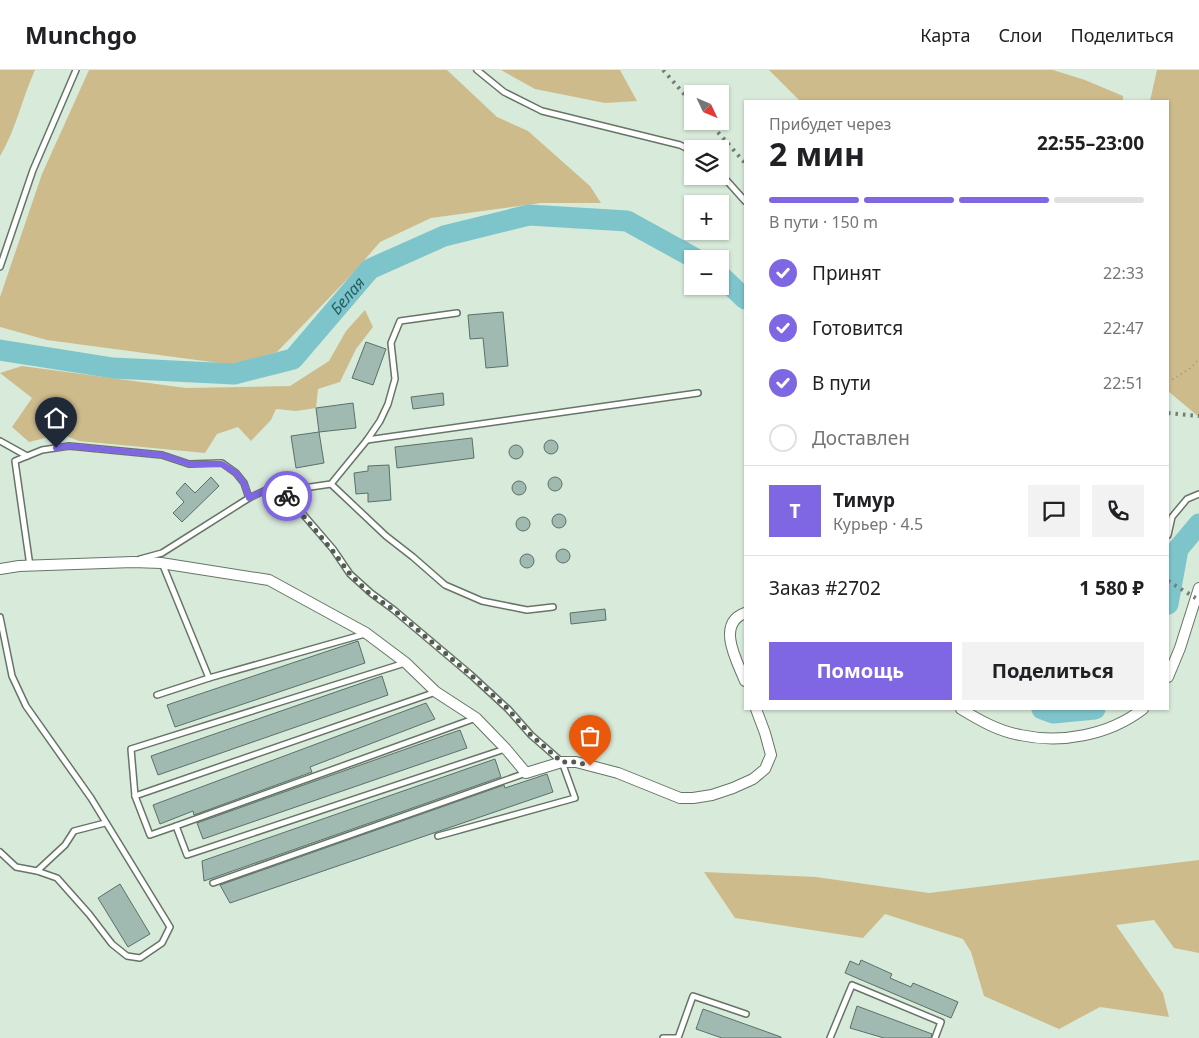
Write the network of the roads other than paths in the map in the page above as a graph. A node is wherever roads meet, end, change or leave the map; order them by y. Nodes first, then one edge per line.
1 (76, 70) edge
2 (477, 70) edge
3 (684, 147) edge
4 (729, 183) edge
5 (744, 200) edge
6 (0, 267) edge
7 (457, 313) dead end
8 (698, 392) dead end
9 (367, 440) junction
10 (0, 441) edge
11 (27, 456) junction
12 (331, 484) junction
13 (283, 491) junction
14 (1199, 494) edge
15 (249, 498) junction
16 (1169, 530) edge
17 (132, 562) junction
18 (161, 563) junction
19 (30, 566) junction
20 (0, 569) edge
21 (1199, 588) edge
22 (554, 607) dead end
23 (744, 614) edge
24 (0, 617) edge
25 (366, 633) junction
26 (406, 663) junction
27 (1169, 675) edge
28 (209, 678) junction
29 (744, 679) edge
30 (436, 692) junction
31 (157, 695) dead end
32 (756, 710) edge
33 (963, 710) edge
34 (1142, 710) edge
35 (476, 718) junction
36 (506, 749) junction
37 (562, 762) junction
38 (526, 773) junction
39 (135, 796) junction
40 (105, 823) junction
41 (176, 826) junction
42 (438, 836) dead end
43 (0, 852) edge
44 (37, 871) junction
45 (213, 883) dead end
46 (746, 1014) dead end
47 (663, 1038) edge
48 (677, 1038) edge
49 (830, 1038) edge
50 (934, 1038) edge

1 - 6 lane
2 - 3 lane
4 - 5 lane
7 - 9 lane
8 - 9 lane
9 - 12 lane
10 - 11 lane
11 - 15 lane
11 - 19 lane
12 - 13 lane
12 - 22 lane
13 - 15 lane
13 - 37 lane
14 - 16 lane
15 - 17 lane
17 - 18 street
17 - 19 street
18 - 25 street
18 - 28 lane
19 - 20 street
21 - 27 street
23 - 29 street
24 - 40 lane
25 - 26 street
25 - 28 lane
26 - 30 street
26 - 39 lane
28 - 31 lane
30 - 35 street
30 - 39 lane
32 - 37 street
33 - 34 street
35 - 36 street
35 - 41 lane
36 - 38 street
36 - 41 lane
37 - 38 street
37 - 42 lane
38 - 45 lane
39 - 41 lane
40 - 44 lane
40 - 44 lane
43 - 44 lane
46 - 48 lane
47 - 48 lane
49 - 50 lane

